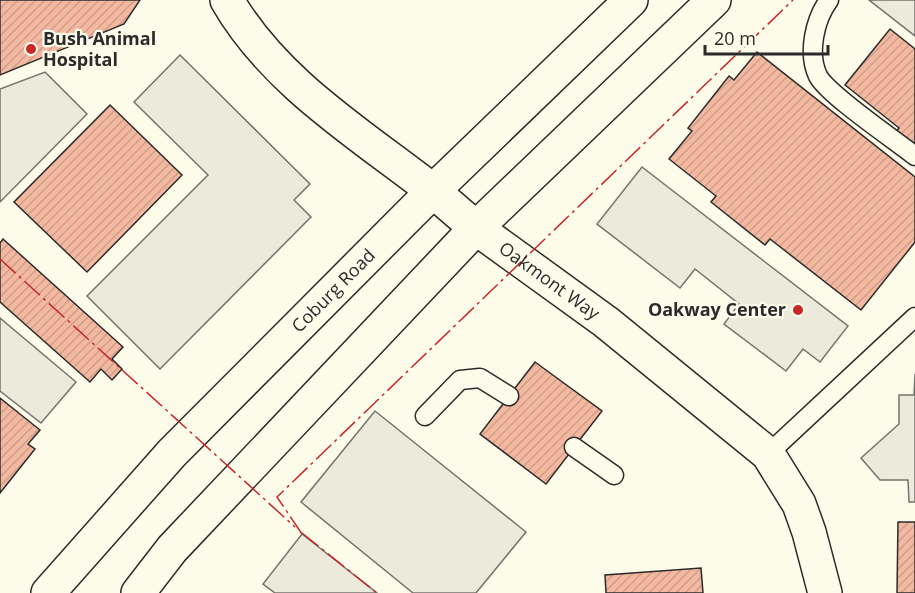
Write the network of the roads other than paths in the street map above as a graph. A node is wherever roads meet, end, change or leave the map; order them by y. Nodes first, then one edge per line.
1 (227, 0) edge
2 (631, 0) edge
3 (714, 0) edge
4 (829, 0) edge
5 (915, 156) edge
6 (433, 191) junction
7 (476, 228) junction
8 (915, 317) edge
9 (509, 396) dead end
10 (425, 416) dead end
11 (574, 447) dead end
12 (768, 454) junction
13 (614, 476) dead end
14 (48, 593) edge
15 (138, 593) edge
16 (825, 593) edge

1 - 6 main road, Oakmont Way
2 - 6 main road, Coburg Road
3 - 7 main road
4 - 5 lane
6 - 7 main road, Oakmont Way
6 - 14 main road, Coburg Road
7 - 12 main road, Oakmont Way
7 - 15 main road
8 - 12 lane
9 - 10 lane
11 - 13 lane
12 - 16 main road, Oakmont Way

